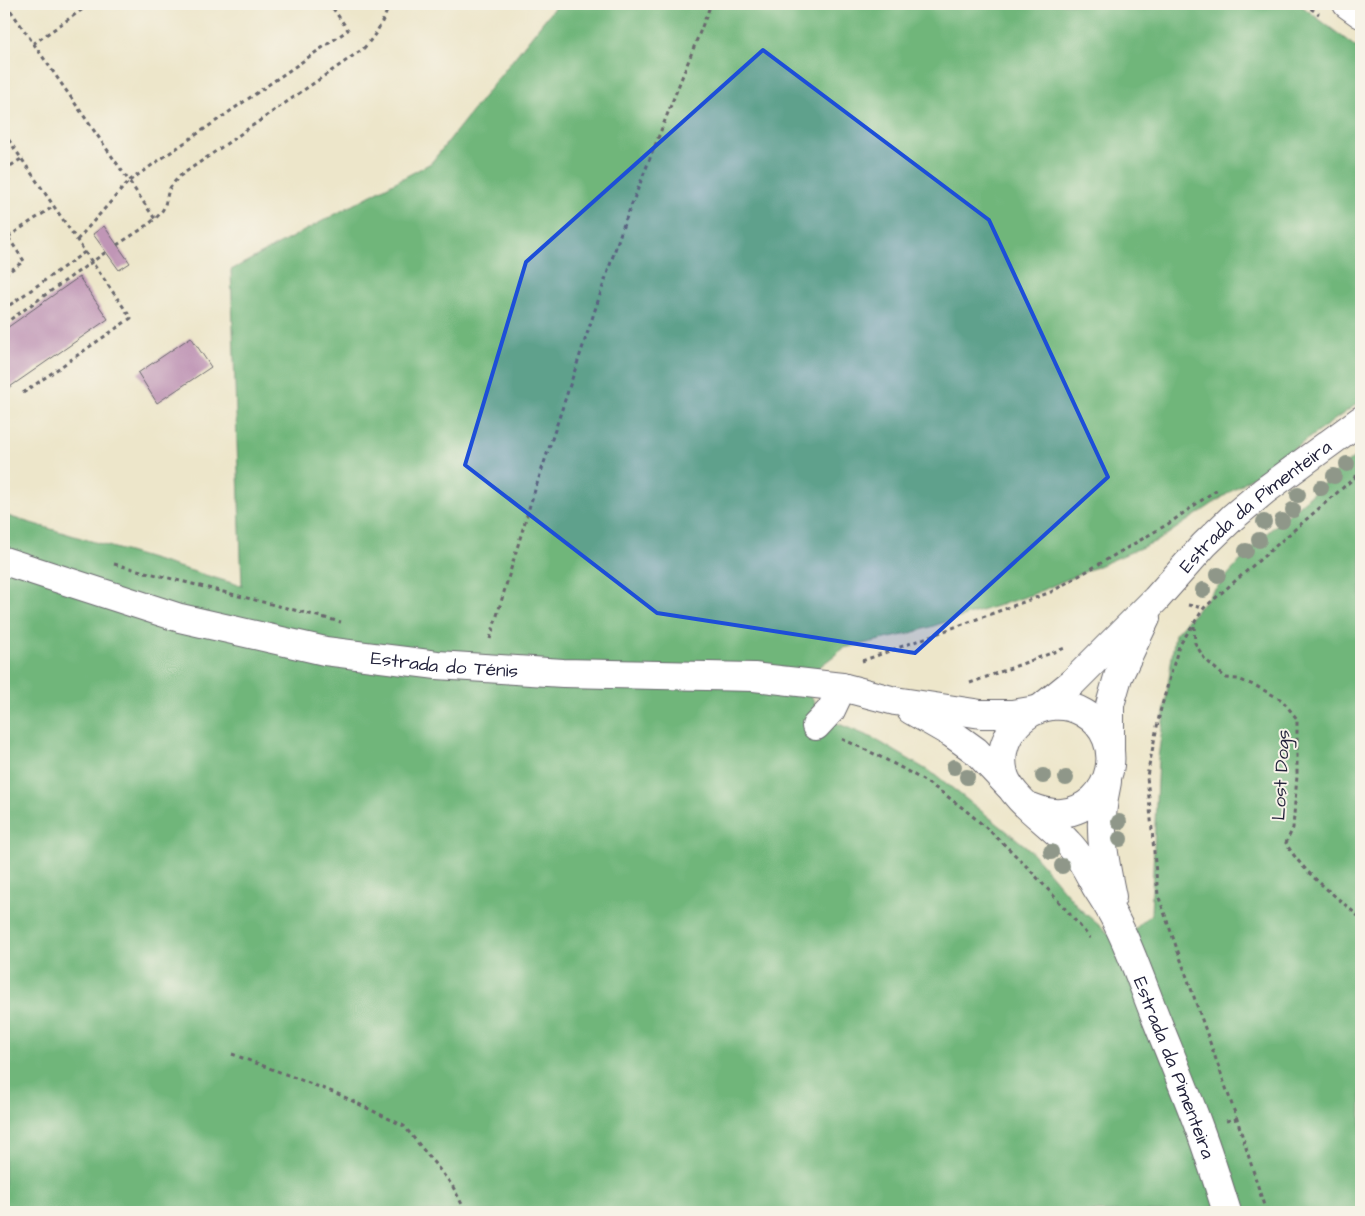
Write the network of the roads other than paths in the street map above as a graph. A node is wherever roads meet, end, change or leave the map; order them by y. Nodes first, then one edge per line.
1 (1347, 4) edge
2 (1361, 14) edge
3 (1361, 420) edge
4 (4, 561) edge
5 (1156, 599) junction
6 (842, 686) junction
7 (895, 701) junction
8 (1038, 709) junction
9 (816, 726) road end
10 (1110, 748) junction
11 (1107, 779) junction
12 (1010, 787) junction
13 (1031, 807) junction
14 (1119, 925) junction
15 (1227, 1212) edge

1 - 2 main road
3 - 5 main road, Estrada da Pimenteira
4 - 6 main road, Estrada do Ténis
5 - 8 main road, Estrada da Pimenteira
5 - 10 main road, Estrada da Pimenteira
6 - 7 main road, Estrada do Ténis
6 - 9 main road
7 - 8 main road, Estrada do Ténis
7 - 12 main road, Estrada do Ténis
8 - 10 main road, Estrada da Pimenteira
8 - 12 main road, Estrada da Pimenteira
10 - 11 main road, Estrada da Pimenteira
11 - 13 main road, Estrada da Pimenteira
11 - 14 main road, Estrada da Pimenteira
12 - 13 main road, Estrada da Pimenteira
13 - 14 main road, Estrada da Pimenteira
14 - 15 main road, Estrada da Pimenteira

